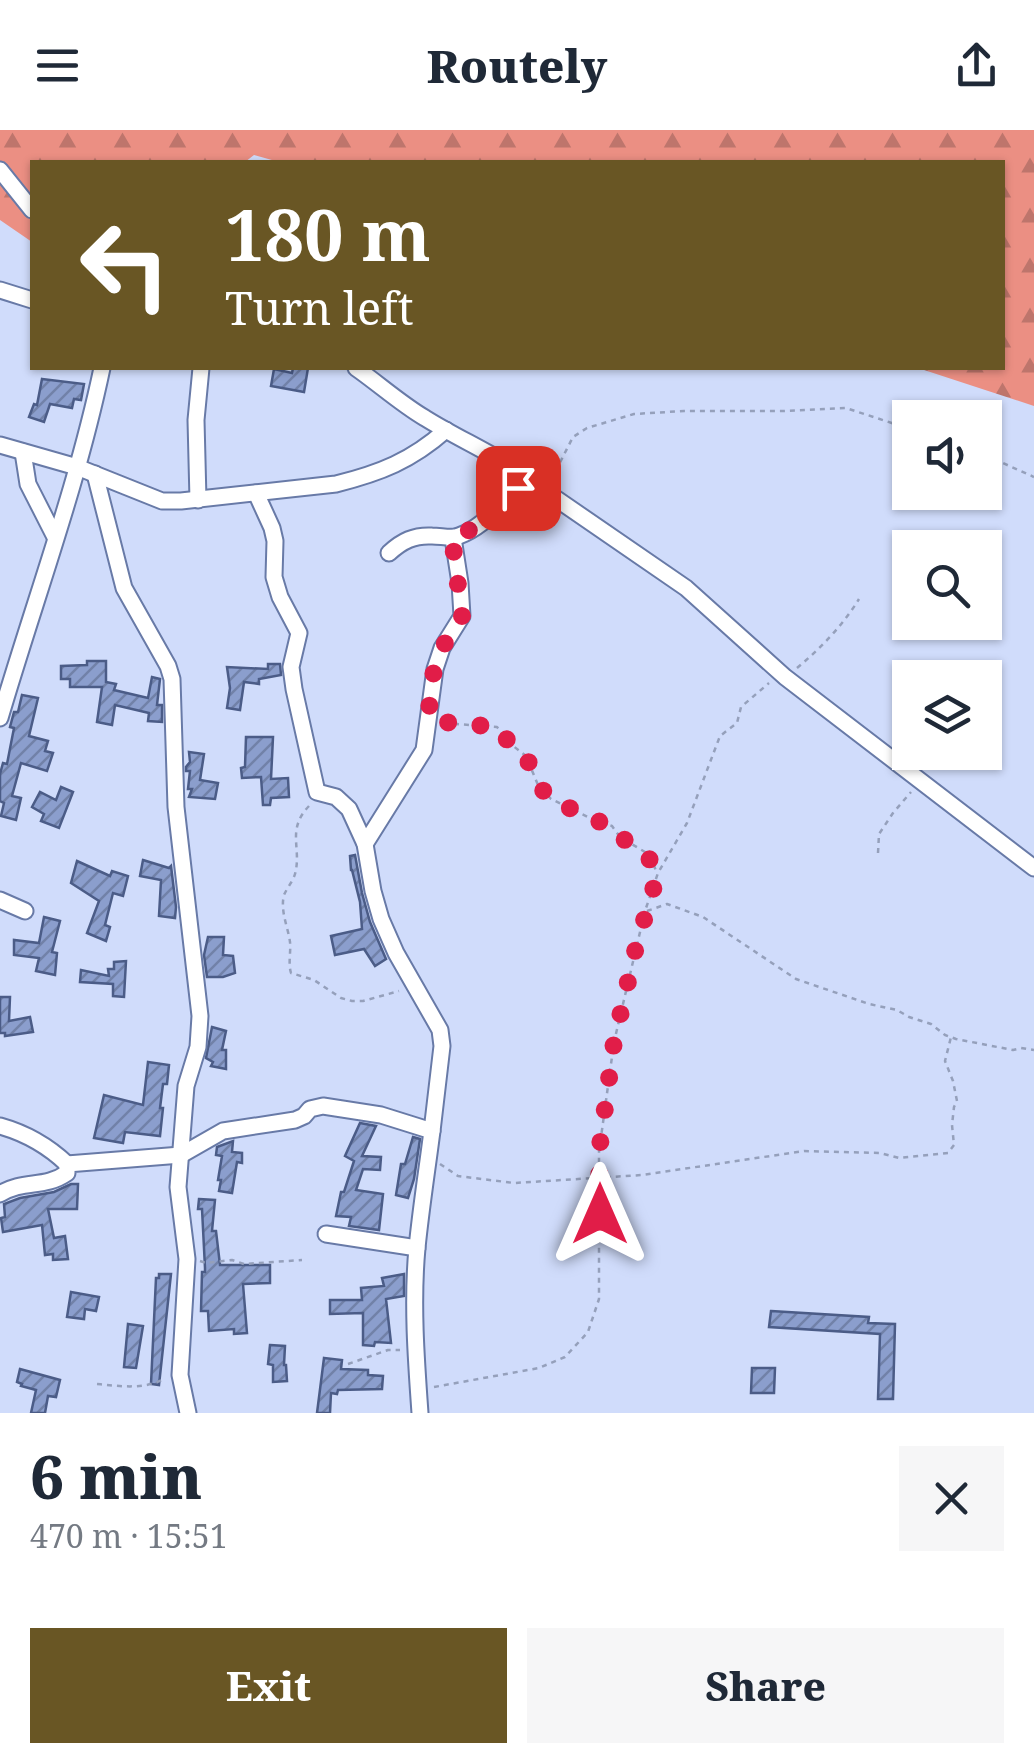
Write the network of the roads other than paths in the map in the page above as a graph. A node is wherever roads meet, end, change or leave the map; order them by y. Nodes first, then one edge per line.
1 (0, 170) edge
2 (30, 208) edge
3 (0, 290) edge
4 (30, 299) edge
5 (102, 370) edge
6 (201, 370) edge
7 (359, 370) edge
8 (446, 430) junction
9 (0, 445) edge
10 (23, 452) junction
11 (77, 467) junction
12 (95, 474) junction
13 (528, 477) junction
14 (256, 493) junction
15 (198, 500) junction
16 (55, 537) junction
17 (452, 538) junction
18 (390, 553) dead end
19 (0, 649) edge
20 (18, 658) junction
21 (0, 718) edge
22 (364, 844) junction
23 (1034, 868) edge
24 (0, 900) edge
25 (25, 911) dead end
26 (0, 1126) edge
27 (432, 1130) junction
28 (182, 1156) junction
29 (67, 1164) junction
30 (0, 1194) edge
31 (326, 1234) dead end
32 (417, 1248) junction
33 (188, 1413) edge
34 (420, 1413) edge

1 - 2 street
3 - 4 street
5 - 11 street
6 - 15 street
7 - 8 street
8 - 13 street
8 - 14 street
9 - 10 street
10 - 11 street
10 - 16 street
11 - 12 street
11 - 16 street
12 - 15 street
12 - 28 street
13 - 17 street
13 - 23 street
14 - 15 street
14 - 22 street
16 - 20 street
17 - 18 street
17 - 22 street
19 - 20 street
20 - 21 street
22 - 27 street
24 - 25 street
26 - 29 street
27 - 28 street
27 - 32 street
28 - 29 street
28 - 33 street
29 - 30 street
31 - 32 street
32 - 34 street

